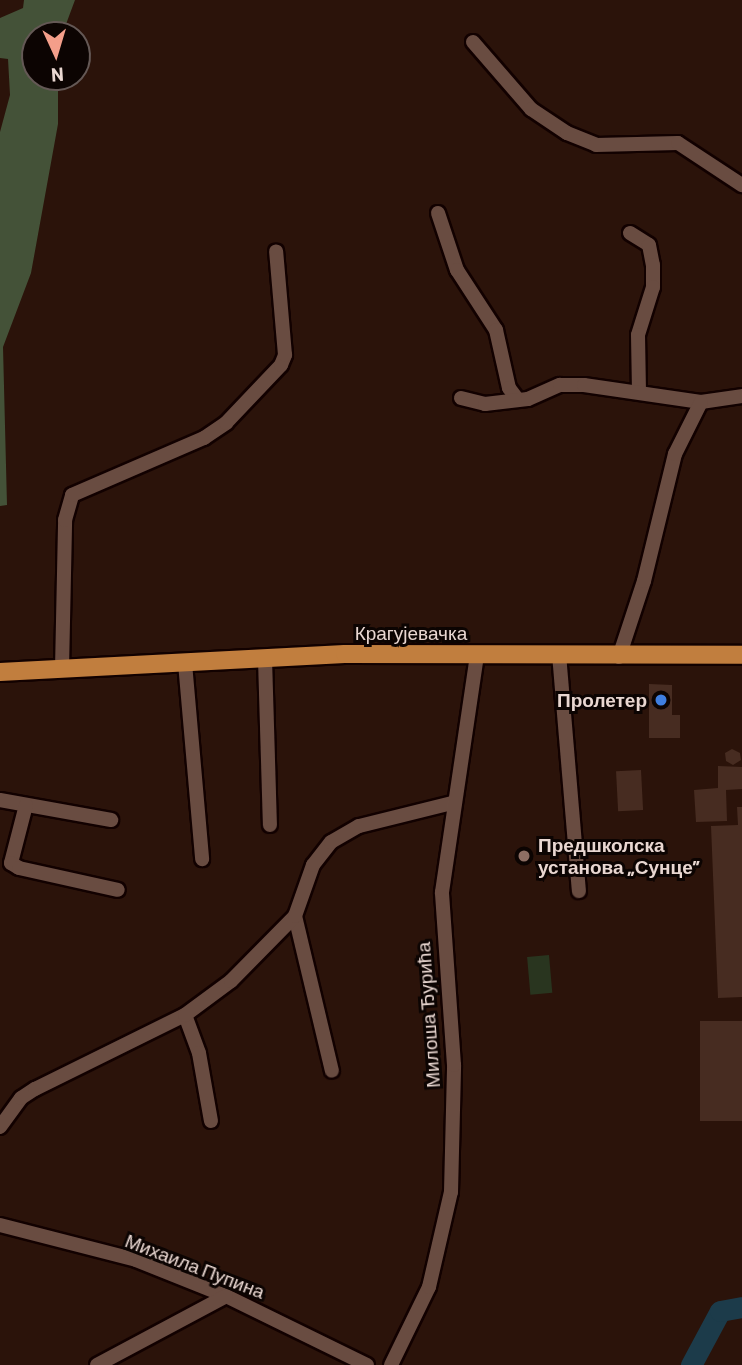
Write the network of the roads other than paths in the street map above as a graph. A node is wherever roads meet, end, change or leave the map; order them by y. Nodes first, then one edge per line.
1 (474, 41) dead end
2 (742, 185) edge
3 (438, 213) dead end
4 (630, 233) dead end
5 (276, 251) dead end
6 (639, 390) junction
7 (742, 396) edge
8 (461, 398) dead end
9 (518, 400) junction
10 (701, 402) junction
11 (477, 654) junction
12 (559, 654) junction
13 (742, 656) edge
14 (619, 657) junction
15 (265, 659) junction
16 (185, 663) junction
17 (62, 670) junction
18 (0, 672) edge
19 (0, 800) edge
20 (452, 803) junction
21 (26, 805) junction
22 (111, 820) dead end
23 (270, 825) dead end
24 (202, 859) dead end
25 (118, 890) dead end
26 (579, 891) dead end
27 (295, 916) junction
28 (185, 1015) junction
29 (332, 1070) dead end
30 (211, 1121) dead end
31 (0, 1127) edge
32 (0, 1225) edge
33 (226, 1296) junction
34 (97, 1365) edge
35 (367, 1365) edge
36 (391, 1365) edge

1 - 2 street
3 - 9 street
4 - 6 street
5 - 17 street
6 - 9 street
6 - 10 street
7 - 10 street
8 - 9 street
10 - 14 street
11 - 12 main road, Крагујевачка
11 - 15 main road, Крагујевачка
11 - 20 street, Милоша Ђурића
12 - 14 main road, Крагујевачка
12 - 26 street
13 - 14 main road, Крагујевачка
15 - 16 main road, Крагујевачка
15 - 23 street
16 - 17 main road, Крагујевачка
16 - 24 street
17 - 18 main road, Крагујевачка
19 - 21 street
20 - 27 street
20 - 36 street, Милоша Ђурића
21 - 22 street
21 - 25 street
27 - 28 street
27 - 29 street
28 - 30 street
28 - 31 street
32 - 33 street, Михаила Пупина
33 - 34 street
33 - 35 street, Михаила Пупина

